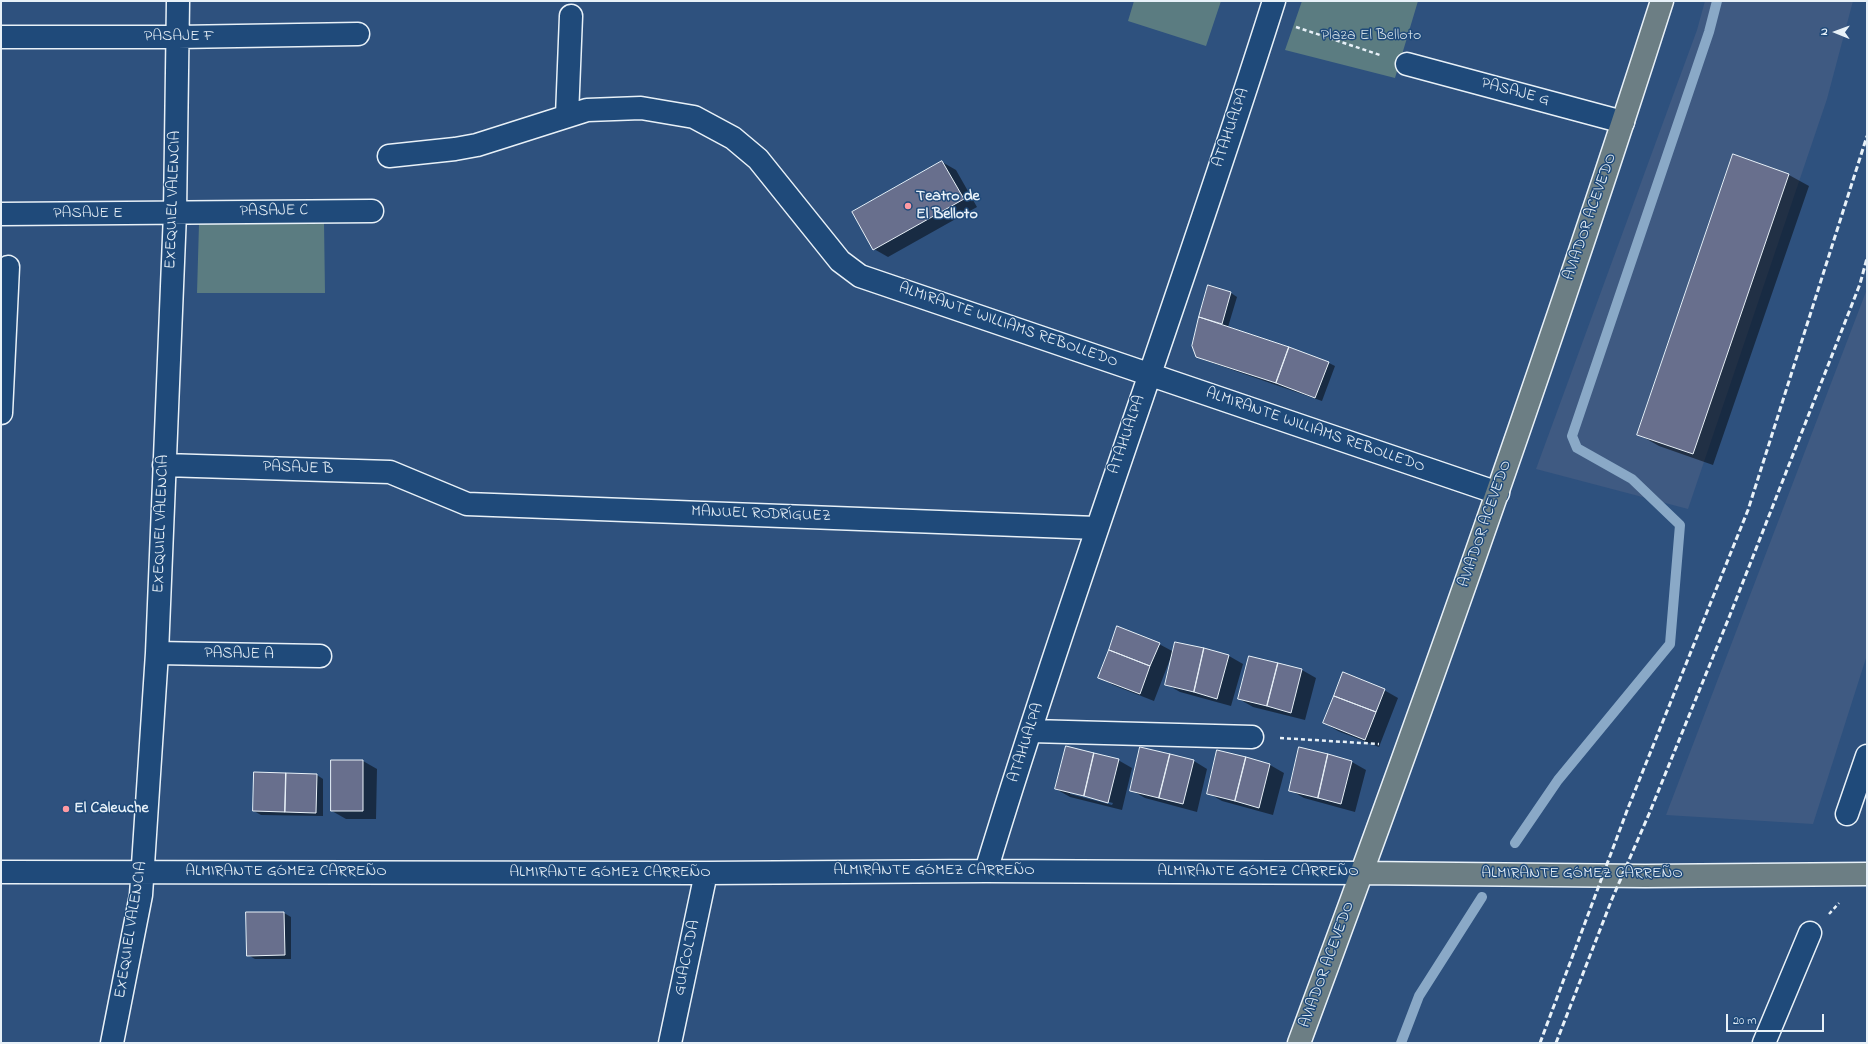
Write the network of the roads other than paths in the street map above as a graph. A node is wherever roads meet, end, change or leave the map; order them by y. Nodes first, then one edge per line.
1 (178, 1) edge
2 (1662, 1) edge
3 (1272, 9) edge
4 (571, 16) dead end
5 (358, 34) dead end
6 (1, 37) edge
7 (178, 37) junction
8 (1407, 64) road end
9 (568, 116) junction
10 (1623, 122) junction
11 (389, 156) dead end
12 (372, 211) dead end
13 (1, 214) edge
14 (175, 214) junction
15 (8, 267) dead end
16 (1150, 374) junction
17 (1, 412) edge
18 (164, 465) junction
19 (428, 489) joint
20 (1498, 494) junction
21 (1096, 528) junction
22 (157, 653) junction
23 (320, 656) dead end
24 (1031, 731) junction
25 (1252, 737) road end
26 (1867, 756) edge
27 (1847, 814) dead end
28 (986, 871) junction
29 (1, 872) edge
30 (143, 872) junction
31 (706, 873) junction
32 (1362, 873) junction
33 (1867, 874) edge
34 (1810, 933) dead end
35 (112, 1043) edge
36 (670, 1043) edge
37 (1299, 1043) edge
38 (1764, 1043) edge

1 - 7 street, EXEQUIEL VALENCIA
2 - 10 main road, AVIADOR ACEVEDO
3 - 16 street, ATAHUALPA
4 - 9 street
5 - 7 street, PASAJE F
6 - 7 street, PASAJE F
7 - 14 street, EXEQUIEL VALENCIA
8 - 10 street, PASAJE G
9 - 11 street, ALMIRANTE WILLIAMS REBOLLEDO
9 - 16 street, ALMIRANTE WILLIAMS REBOLLEDO
10 - 20 main road, AVIADOR ACEVEDO
12 - 14 street, PASAJE C
13 - 14 street, PASAJE E
14 - 18 street, EXEQUIEL VALENCIA
15 - 17 street
16 - 20 street, ALMIRANTE WILLIAMS REBOLLEDO
16 - 21 street, ATAHUALPA
18 - 19 street, PASAJE B
18 - 22 street, EXEQUIEL VALENCIA
19 - 21 street, MANUEL RODRÍGUEZ
20 - 32 main road, AVIADOR ACEVEDO
21 - 24 street, ATAHUALPA
22 - 23 street, PASAJE A
22 - 30 street, EXEQUIEL VALENCIA
24 - 25 street
24 - 28 street, ATAHUALPA
26 - 27 street
28 - 31 street, ALMIRANTE GÓMEZ CARREÑO
28 - 32 street, ALMIRANTE GÓMEZ CARREÑO
29 - 30 street, ALMIRANTE GÓMEZ CARREÑO
30 - 31 street, ALMIRANTE GÓMEZ CARREÑO
30 - 35 street, EXEQUIEL VALENCIA
31 - 36 street, GUACOLDA
32 - 33 main road, ALMIRANTE GÓMEZ CARREÑO
32 - 37 main road, AVIADOR ACEVEDO
34 - 38 street

